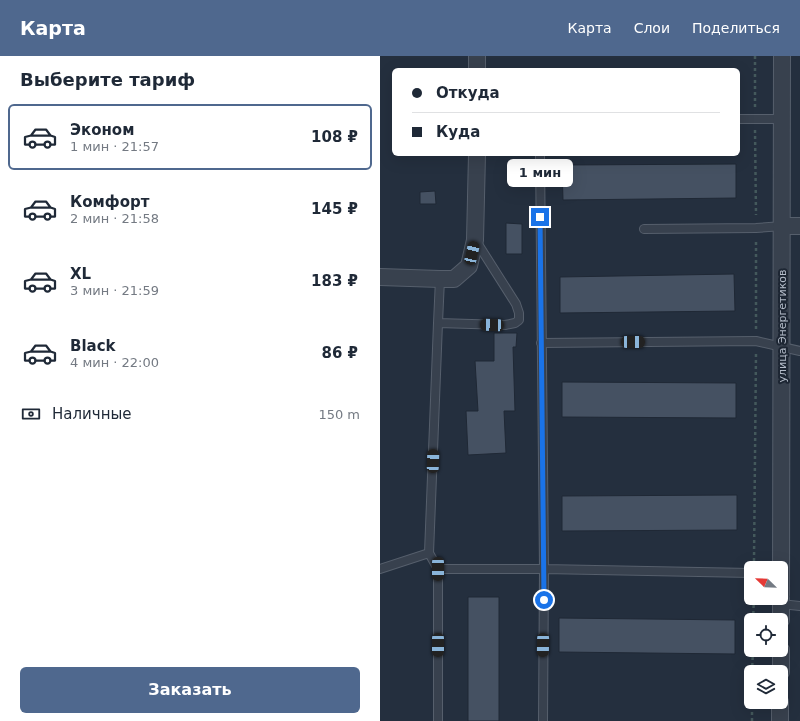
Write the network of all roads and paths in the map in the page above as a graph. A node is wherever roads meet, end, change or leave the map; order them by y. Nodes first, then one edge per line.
1 (477, 56) edge
2 (755, 56) edge
3 (782, 56) edge
4 (477, 68) edge
5 (740, 119) edge
6 (755, 119) junction
7 (782, 119) junction
8 (477, 156) edge
9 (540, 156) edge
10 (783, 226) junction
11 (800, 226) edge
12 (756, 228) junction
13 (644, 229) dead end
14 (475, 240) junction
15 (380, 277) edge
16 (440, 279) junction
17 (438, 323) junction
18 (756, 341) junction
19 (541, 343) junction
20 (782, 347) junction
21 (800, 351) edge
22 (429, 553) junction
23 (754, 561) edge
24 (781, 561) edge
25 (380, 569) edge
26 (438, 569) junction
27 (544, 569) junction
28 (744, 573) edge
29 (788, 602) edge
30 (800, 606) edge
31 (752, 709) edge
32 (780, 709) edge
33 (438, 721) edge
34 (543, 721) edge
35 (752, 721) edge
36 (780, 721) edge

1 - 4 street
2 - 6 path
3 - 7 street, улица Энергетиков
5 - 6 lane
6 - 7 lane
6 - 12 path
7 - 10 street, улица Энергетиков
8 - 14 street
9 - 19 lane
10 - 11 street
10 - 12 lane
10 - 20 street, улица Энергетиков
12 - 13 lane
12 - 18 path
14 - 16 street
14 - 17 lane
15 - 16 street
16 - 17 lane
17 - 22 lane
18 - 19 lane
18 - 20 lane
18 - 23 path
19 - 27 lane
20 - 21 lane
20 - 24 street, улица Энергетиков
22 - 25 lane
22 - 26 lane
26 - 27 lane
26 - 33 lane
27 - 28 lane
27 - 34 lane
29 - 30 lane
31 - 35 path
32 - 36 street

